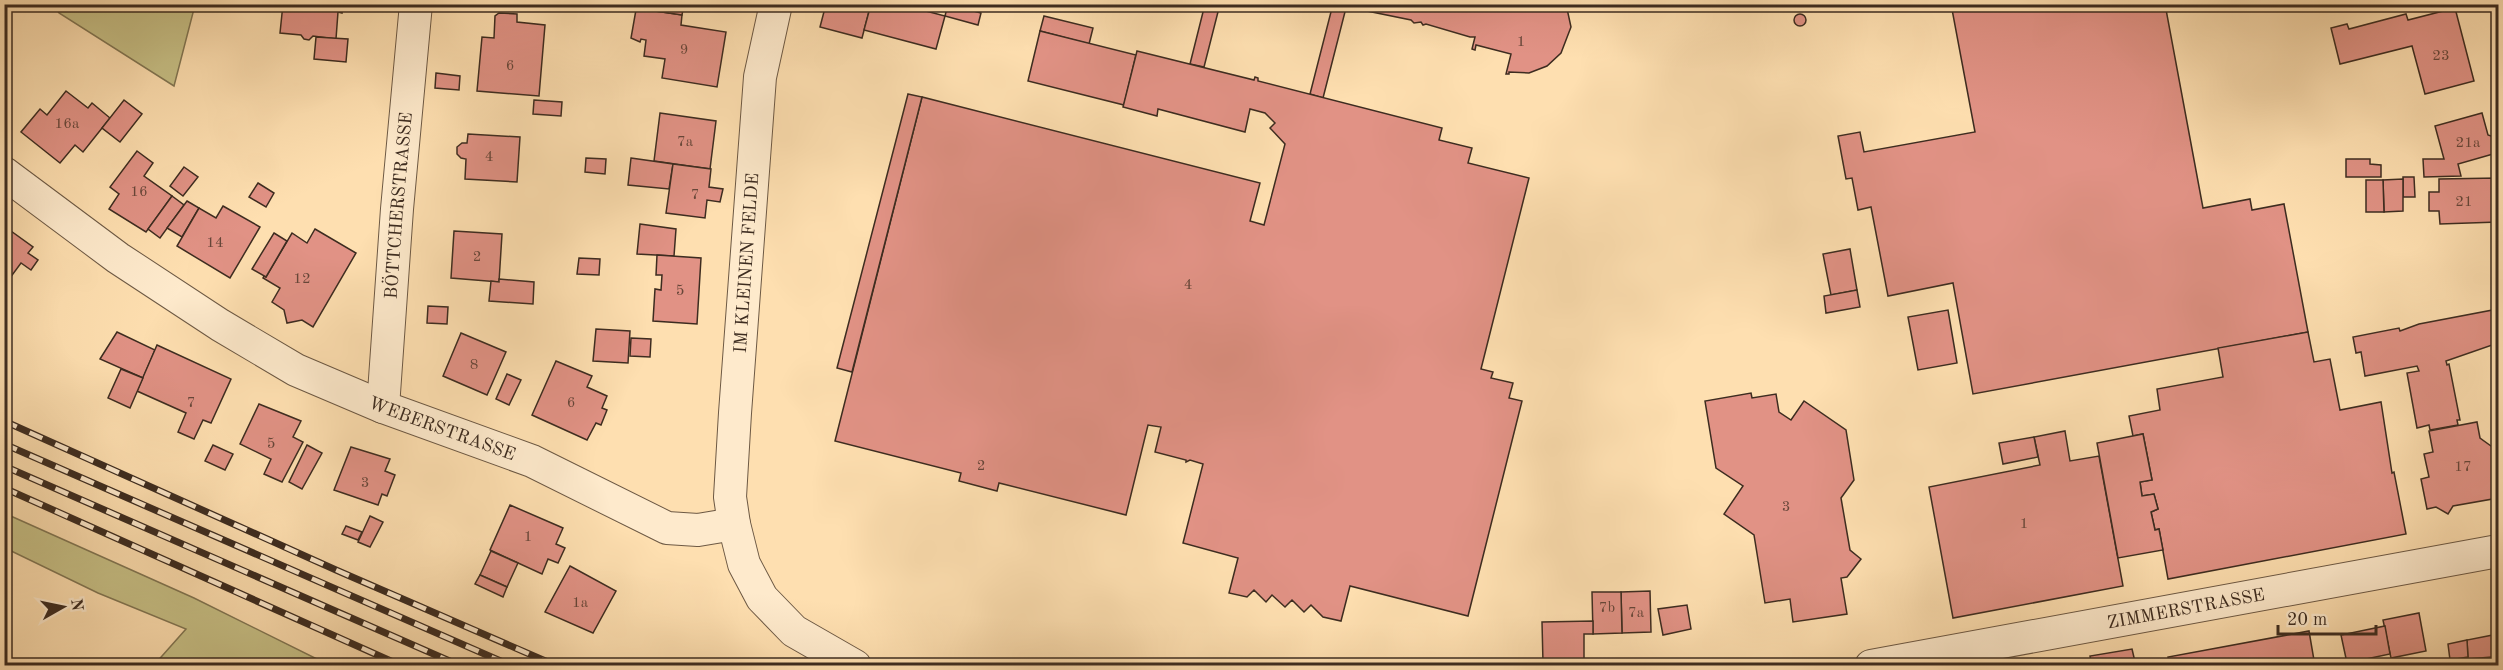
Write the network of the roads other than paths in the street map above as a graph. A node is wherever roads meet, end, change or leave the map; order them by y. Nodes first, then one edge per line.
1 (416, 4) edge
2 (776, 4) edge
3 (4, 173) edge
4 (383, 407) junction
5 (734, 524) junction
6 (2499, 551) edge
7 (855, 666) edge
8 (1871, 666) edge

1 - 4 street, BÖTTCHERSTRASSE
2 - 5 street, IM KLEINEN FELDE
3 - 4 street, WEBERSTRASSE
4 - 5 street, WEBERSTRASSE
5 - 7 street
6 - 8 street, ZIMMERSTRASSE

